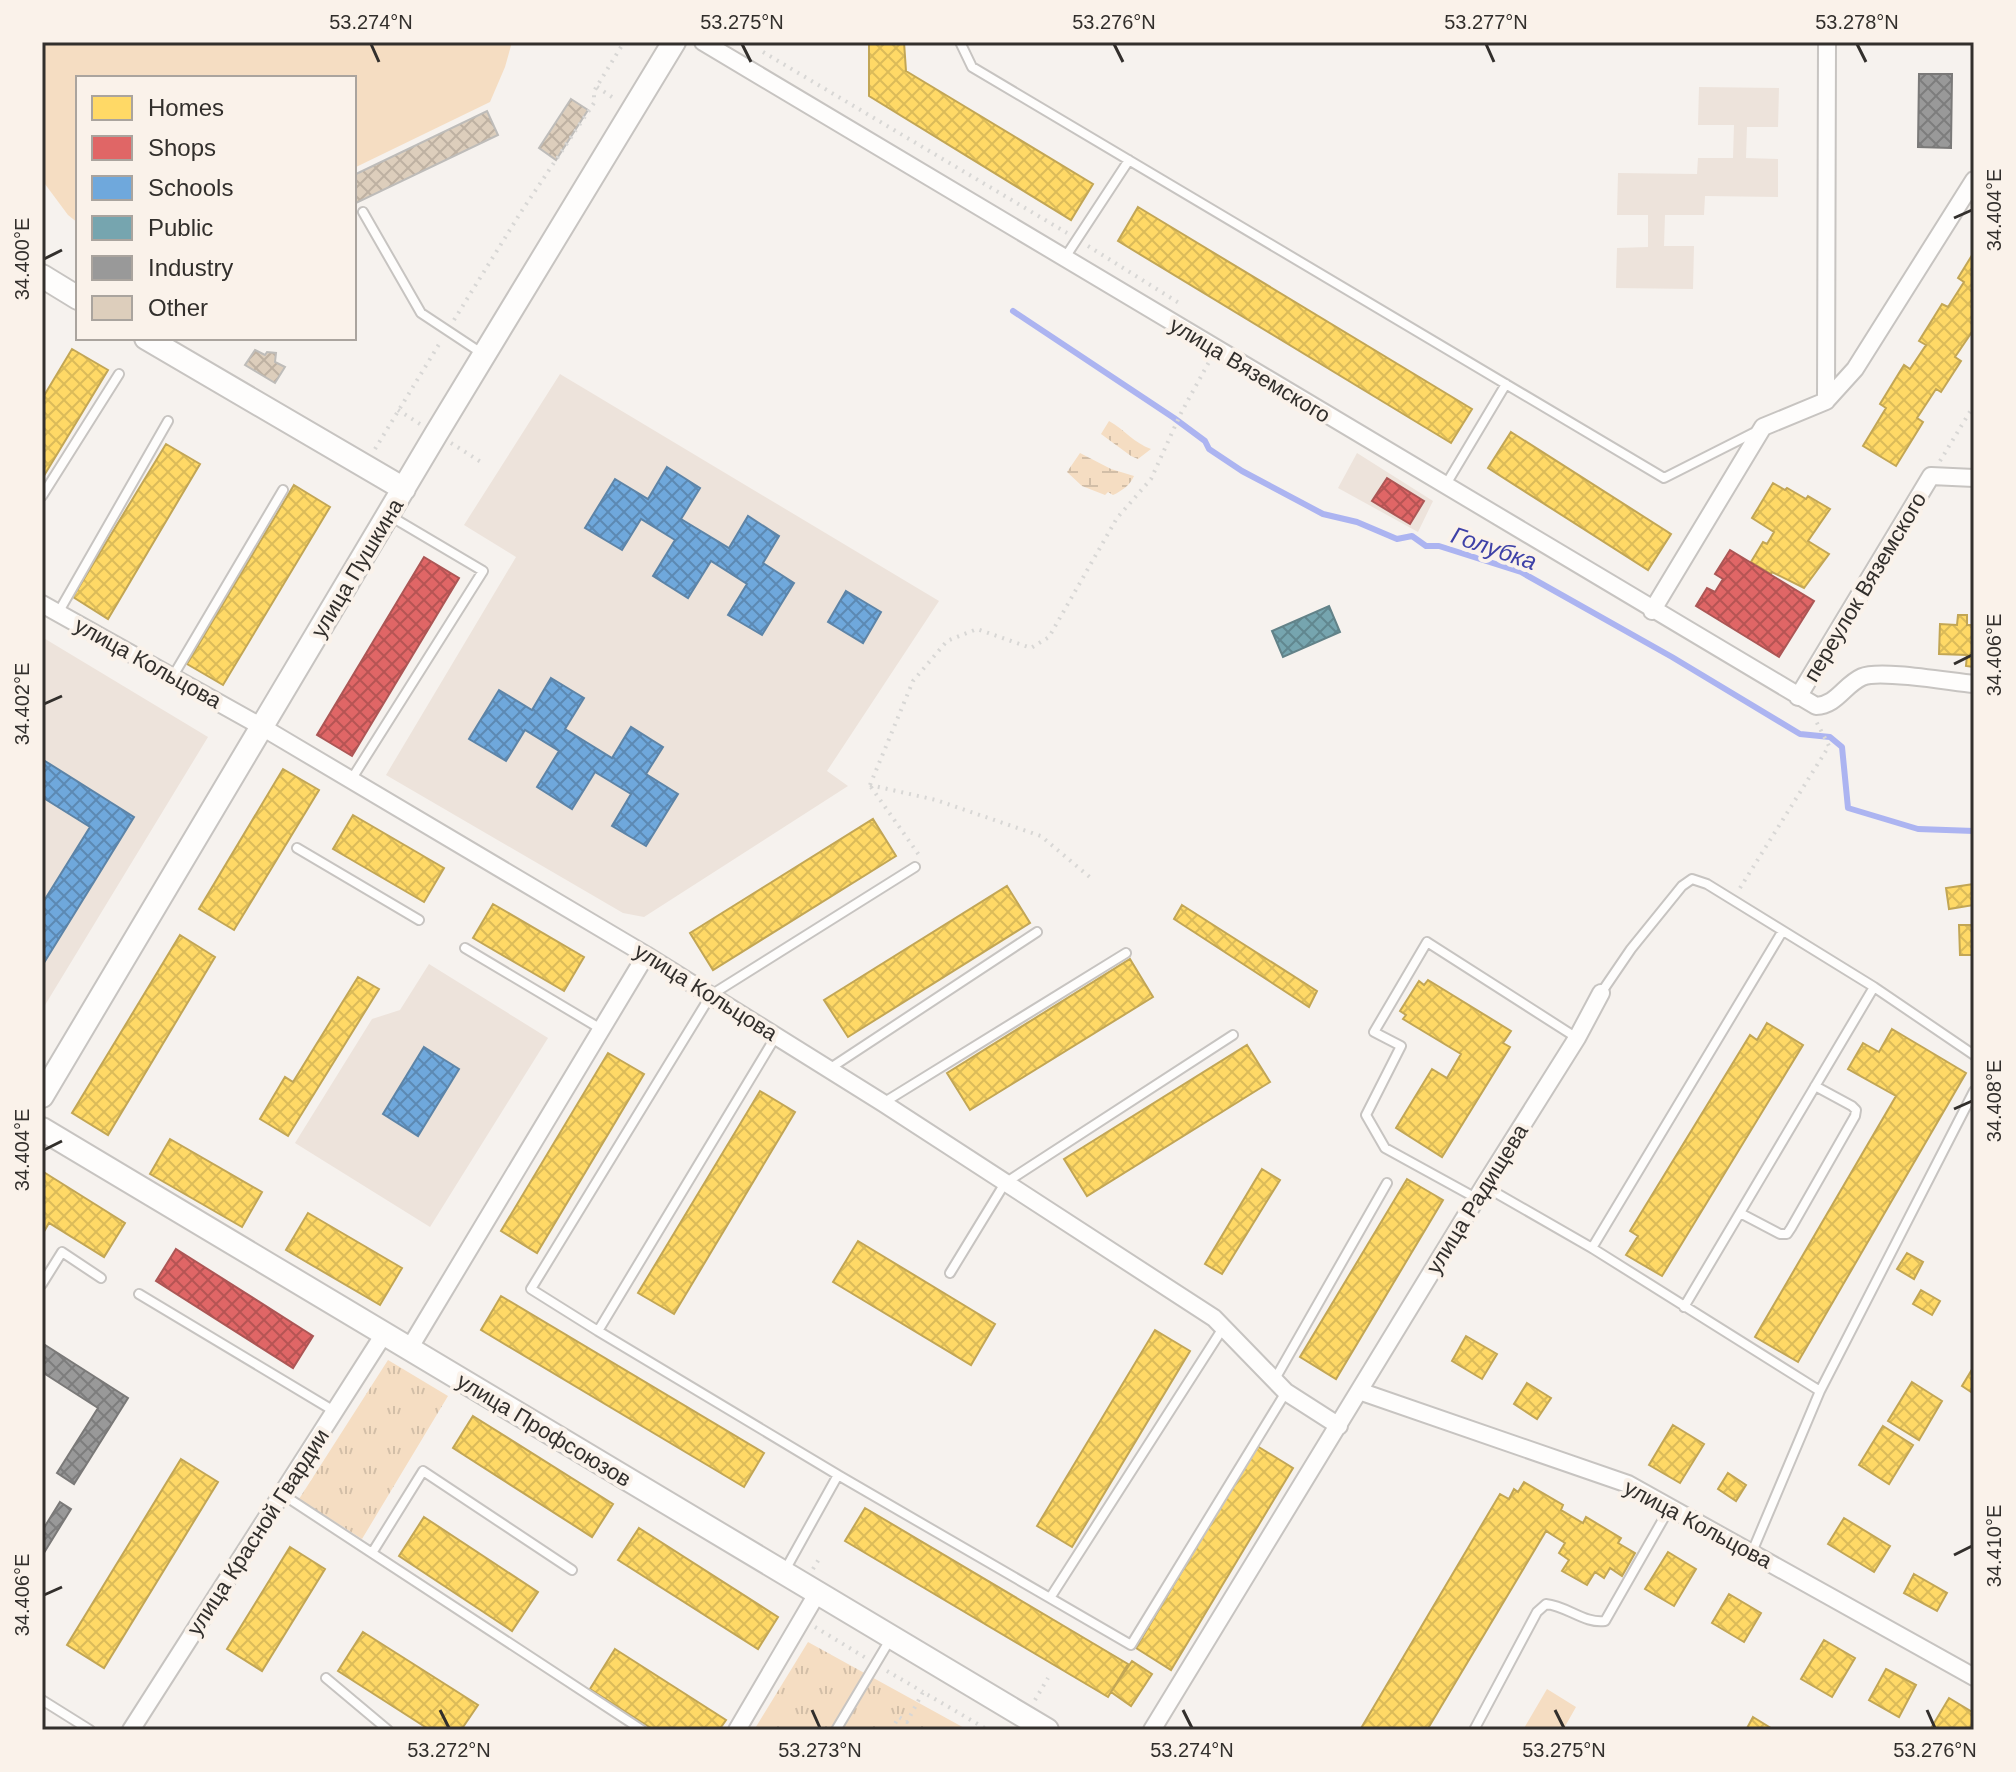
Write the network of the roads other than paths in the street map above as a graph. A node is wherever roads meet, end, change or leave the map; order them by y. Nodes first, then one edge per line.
1 (674, 42) edge
2 (703, 42) edge
3 (960, 42) edge
4 (1827, 42) edge
5 (1129, 160) junction
6 (1974, 180) edge
7 (363, 212) dead end
8 (1064, 259) junction
9 (42, 276) edge
10 (76, 297) edge
11 (149, 340) edge
12 (483, 355) junction
13 (119, 374) dead end
14 (1506, 384) junction
15 (1826, 401) junction
16 (168, 421) dead end
17 (1763, 427) junction
18 (1974, 478) edge
19 (1444, 486) junction
20 (404, 489) junction
21 (283, 490) dead end
22 (42, 496) edge
23 (388, 515) junction
24 (42, 604) edge
25 (1652, 611) junction
26 (58, 613) junction
27 (172, 677) junction
28 (1974, 684) edge
29 (1798, 697) junction
30 (262, 727) junction
31 (351, 780) junction
32 (297, 848) dead end
33 (915, 867) dead end
34 (419, 920) dead end
35 (1037, 932) dead end
36 (1782, 932) junction
37 (465, 948) dead end
38 (1126, 953) dead end
39 (646, 955) junction
40 (1874, 987) junction
41 (1601, 993) joint
42 (711, 995) junction
43 (601, 1029) junction
44 (1233, 1035) dead end
45 (776, 1036) junction
46 (1577, 1038) junction
47 (1974, 1055) edge
48 (829, 1069) junction
49 (1815, 1086) junction
50 (1974, 1091) edge
51 (42, 1096) edge
52 (883, 1103) junction
53 (42, 1129) edge
54 (1005, 1183) junction
55 (1387, 1183) dead end
56 (1480, 1192) junction
57 (1740, 1213) junction
58 (1592, 1248) junction
59 (950, 1273) dead end
60 (101, 1278) dead end
61 (42, 1284) edge
62 (139, 1294) dead end
63 (1684, 1307) junction
64 (1223, 1328) junction
65 (598, 1331) junction
66 (384, 1334) junction
67 (409, 1349) junction
68 (1280, 1386) junction
69 (1359, 1391) junction
70 (1820, 1391) junction
71 (335, 1411) junction
72 (1339, 1426) junction
73 (838, 1475) junction
74 (282, 1494) junction
75 (1669, 1509) junction
76 (1752, 1552) junction
77 (372, 1553) junction
78 (572, 1570) dead end
79 (784, 1573) junction
80 (818, 1592) junction
81 (1050, 1598) junction
82 (892, 1636) junction
83 (1974, 1677) edge
84 (326, 1678) dead end
85 (42, 1700) edge
86 (90, 1730) edge
87 (131, 1730) edge
88 (388, 1730) edge
89 (642, 1730) edge
90 (737, 1730) edge
91 (836, 1730) edge
92 (1047, 1730) edge
93 (1152, 1730) edge
94 (1474, 1730) edge

1 - 12 main road, улица Пушкина
2 - 8 street, улица Вяземского
3 - 5 lane
4 - 15 street
5 - 8 lane
5 - 14 lane
6 - 15 street
7 - 12 lane
8 - 19 street, улица Вяземского
9 - 10 main road
11 - 20 main road
12 - 20 main road, улица Пушкина
13 - 22 lane
14 - 17 lane
14 - 19 lane
15 - 17 street
16 - 26 lane
17 - 25 street
18 - 29 street, переулок Вяземского
19 - 25 street, улица Вяземского
20 - 23 main road, улица Пушкина
21 - 27 lane
23 - 30 main road, улица Пушкина
23 - 31 lane
24 - 26 street, улица Кольцова
25 - 29 street, улица Вяземского
26 - 27 street, улица Кольцова
27 - 30 street, улица Кольцова
28 - 29 street
30 - 31 street, улица Кольцова
30 - 51 main road, улица Пушкина
31 - 39 street, улица Кольцова
32 - 34 lane
33 - 42 lane
35 - 48 lane
36 - 40 lane
36 - 41 lane, улица Радищева
36 - 58 lane
37 - 43 lane
38 - 52 lane
39 - 42 street, улица Кольцова
39 - 43 street
40 - 47 lane
40 - 49 lane
41 - 46 street, улица Радищева
42 - 45 street, улица Кольцова
42 - 65 lane
43 - 67 street
44 - 54 lane
45 - 48 street, улица Кольцова
45 - 65 lane
46 - 56 street, улица Радищева
46 - 56 lane
48 - 52 street, улица Кольцова
49 - 57 lane
49 - 57 lane
50 - 70 lane
52 - 54 street, улица Кольцова
53 - 66 main road, улица Профсоюзов
54 - 59 lane
54 - 64 street, улица Кольцова
55 - 68 lane
56 - 58 lane
56 - 69 street, улица Радищева
57 - 63 lane
58 - 63 lane
60 - 61 lane
62 - 71 lane
63 - 70 lane
64 - 68 street, улица Кольцова
64 - 81 lane
65 - 73 lane
66 - 67 main road, улица Профсоюзов
66 - 71 street, улица Красной Гвардии
67 - 79 main road, улица Профсоюзов
68 - 72 street, улица Кольцова
68 - 81 lane
69 - 72 street, улица Радищева
69 - 75 street, улица Кольцова
70 - 76 lane
71 - 74 street, улица Красной Гвардии
72 - 93 street, улица Радищева
73 - 79 lane
73 - 81 lane
74 - 77 lane
74 - 87 street, улица Красной Гвардии
75 - 76 street, улица Кольцова
75 - 94 lane
76 - 83 street, улица Кольцова
77 - 78 lane
77 - 89 lane
79 - 80 main road, улица Профсоюзов
80 - 82 main road, улица Профсоюзов
80 - 90 street
82 - 91 lane
82 - 92 main road, улица Профсоюзов
84 - 88 lane
85 - 86 lane

